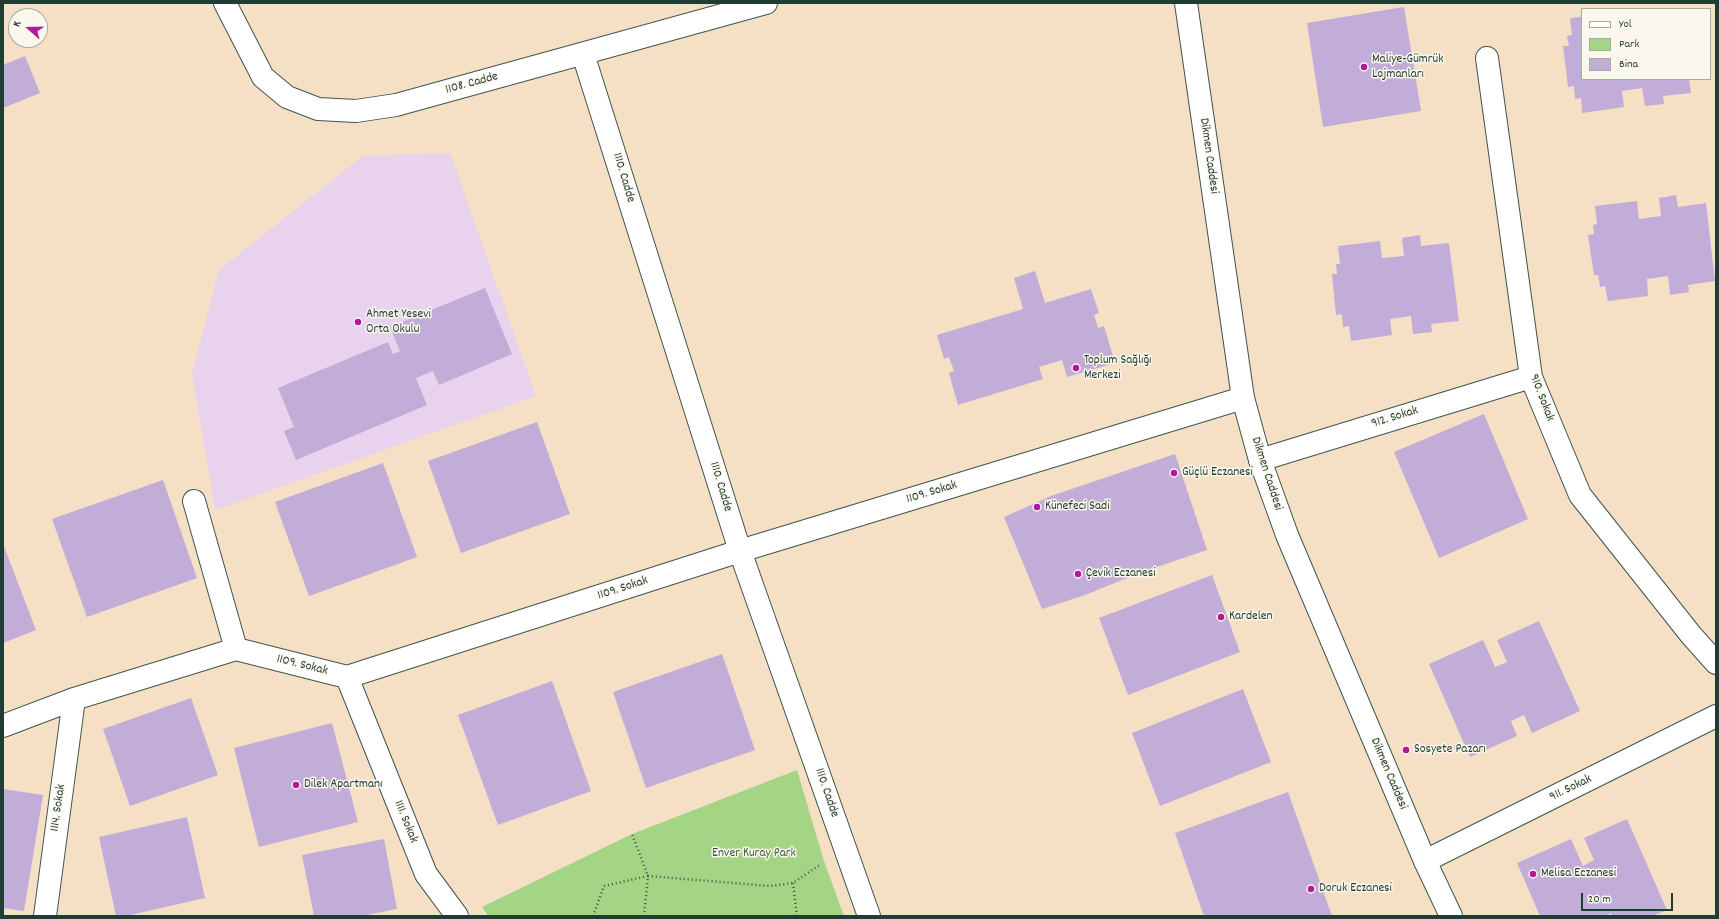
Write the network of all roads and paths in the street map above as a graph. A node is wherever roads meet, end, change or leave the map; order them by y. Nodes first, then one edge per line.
1 (224, 3) edge
2 (766, 3) edge
3 (1186, 3) edge
4 (583, 54) junction
5 (1487, 58) dead end
6 (1530, 377) junction
7 (1243, 398) junction
8 (1260, 460) junction
9 (194, 501) dead end
10 (740, 551) junction
11 (236, 649) junction
12 (1716, 663) edge
13 (347, 677) junction
14 (74, 699) junction
15 (1716, 716) edge
16 (3, 726) edge
17 (632, 834) dead end
18 (845, 846) junction
19 (1425, 861) junction
20 (648, 876) junction
21 (794, 883) junction
22 (45, 916) edge
23 (457, 916) edge
24 (593, 916) edge
25 (644, 916) edge
26 (797, 916) edge
27 (869, 916) edge
28 (1451, 916) edge

1 - 4 street, 1108. Cadde
2 - 4 street, 1108. Cadde
3 - 7 street, Dikmen Caddesi
4 - 10 street, 1110. Cadde
5 - 6 street, 910. Sokak
6 - 8 street, 912. Sokak
6 - 12 street, 910. Sokak
7 - 8 street, Dikmen Caddesi
7 - 10 street, 1109. Sokak
8 - 19 street, Dikmen Caddesi
9 - 11 street
10 - 13 street, 1109. Sokak
10 - 18 street, 1110. Cadde
11 - 13 street, 1109. Sokak
11 - 14 street
13 - 23 street, 1111. Sokak
14 - 16 street
14 - 22 street, 1114. Sokak
15 - 19 street, 911. Sokak
17 - 20 path
18 - 21 path
18 - 27 street, 1110. Cadde
19 - 28 street, Dikmen Caddesi
20 - 21 path
20 - 24 path
20 - 25 path
21 - 26 path

